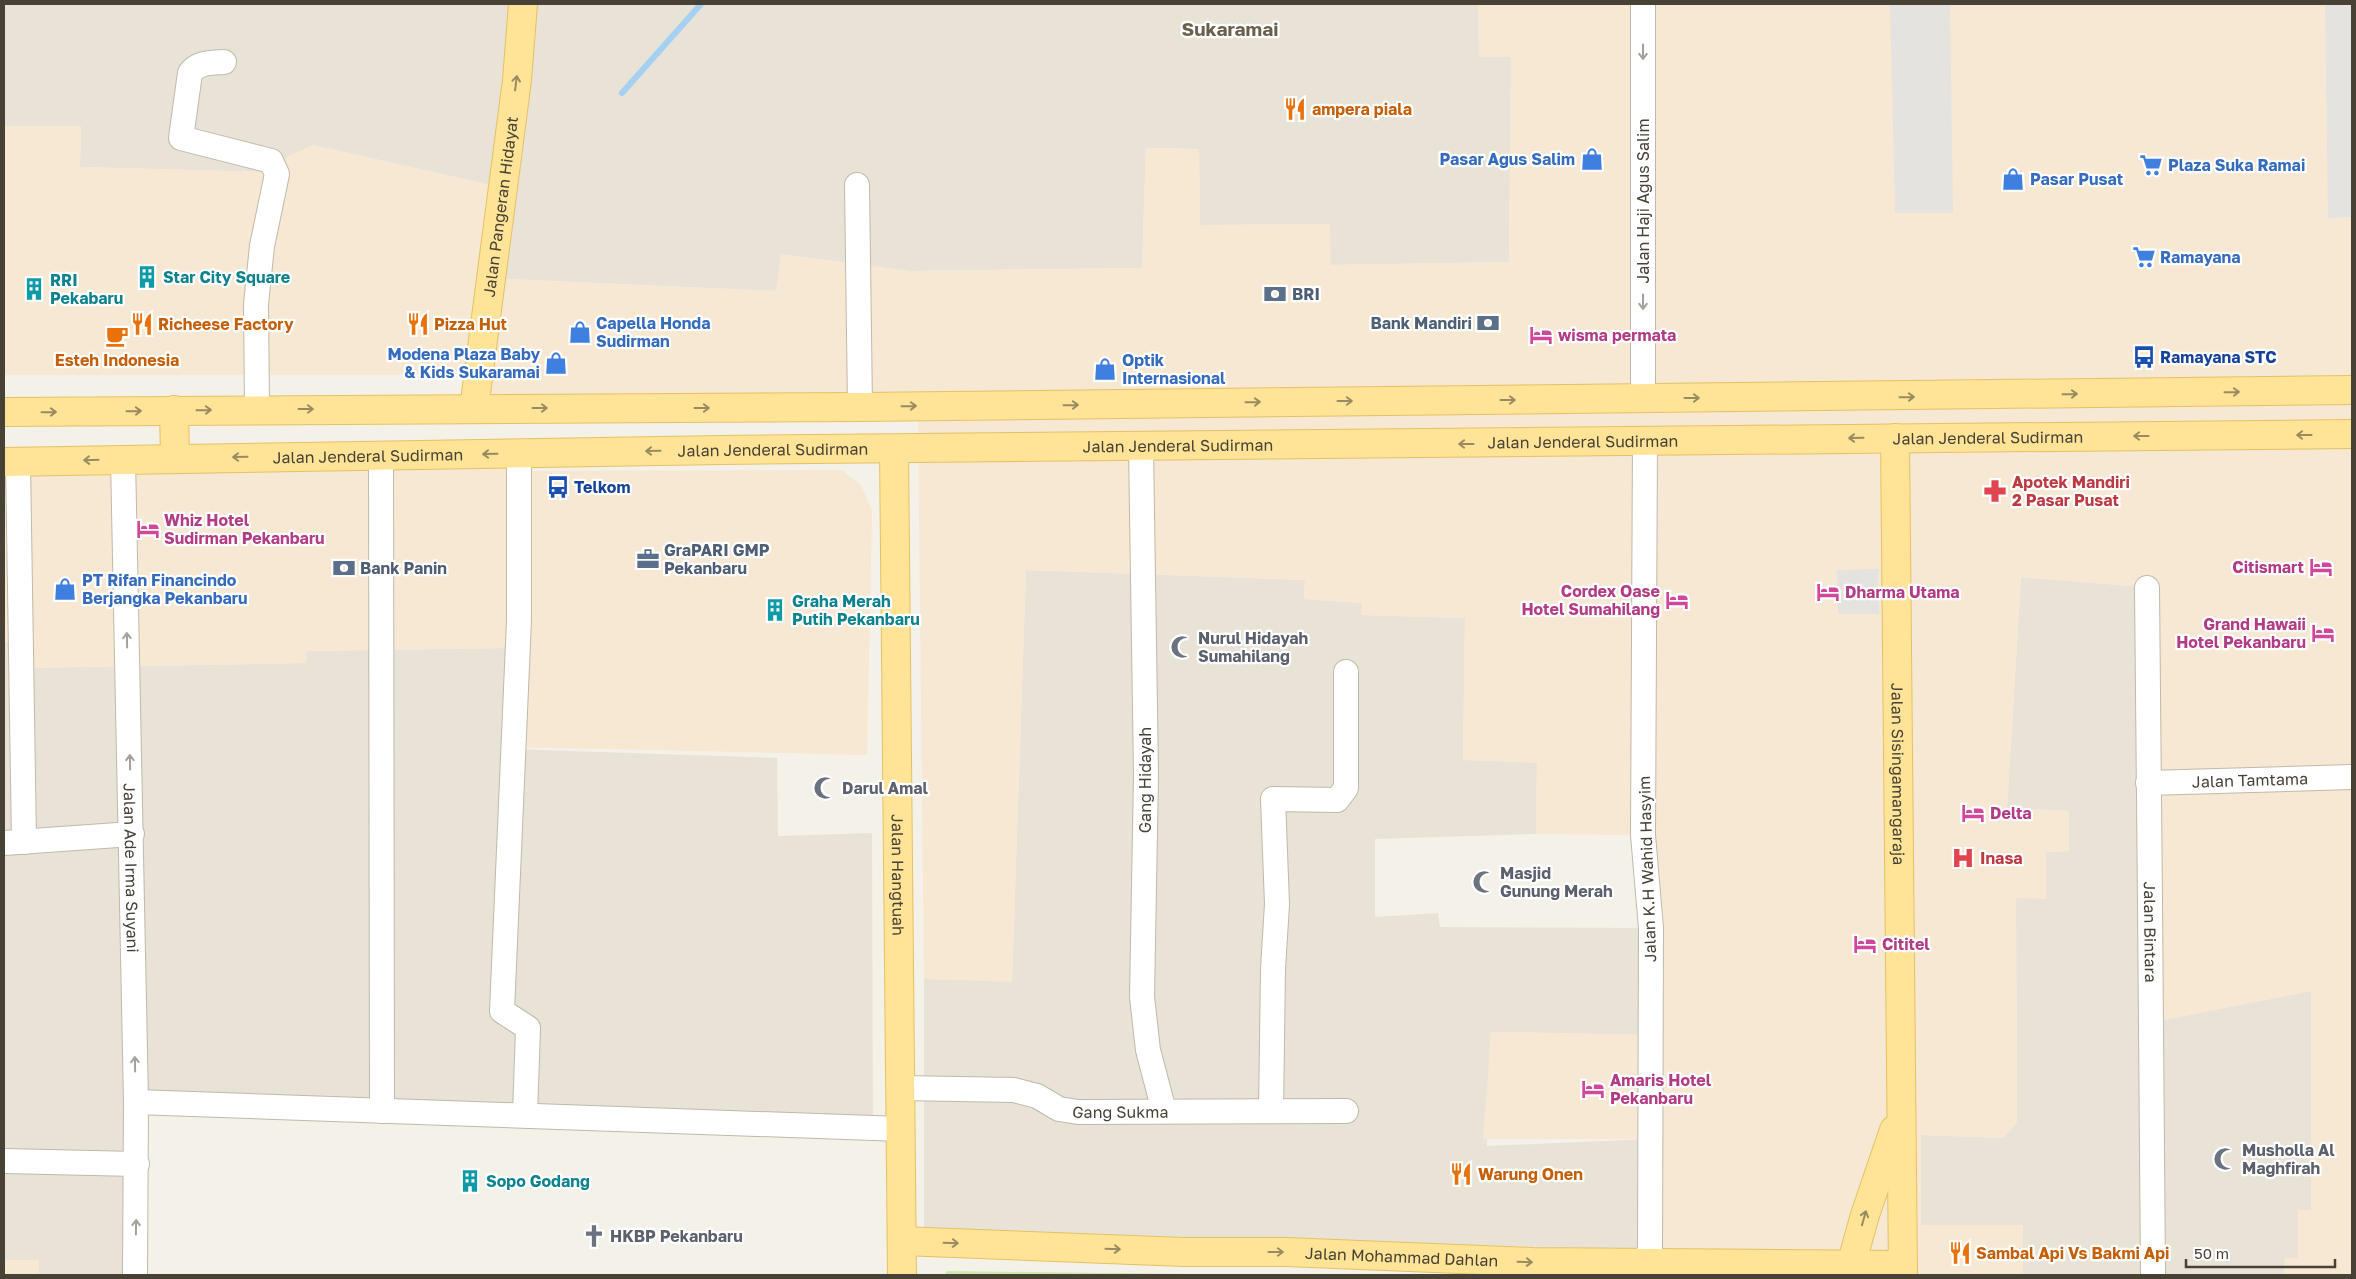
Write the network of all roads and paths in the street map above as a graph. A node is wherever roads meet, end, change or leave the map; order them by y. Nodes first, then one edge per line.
1 (523, 4) edge
2 (1644, 4) edge
3 (224, 62) dead end
4 (857, 185) dead end
5 (2352, 390) edge
6 (1643, 399) junction
7 (860, 407) junction
8 (257, 409) junction
9 (474, 409) junction
10 (174, 410) junction
11 (4, 412) edge
12 (2352, 434) edge
13 (1895, 438) junction
14 (1645, 442) junction
15 (1141, 446) junction
16 (894, 449) junction
17 (519, 454) junction
18 (381, 455) junction
19 (175, 458) junction
20 (123, 459) junction
21 (11, 462) edge
22 (2147, 588) dead end
23 (1346, 672) dead end
24 (2352, 777) edge
25 (2148, 783) junction
26 (132, 834) junction
27 (14, 842) edge
28 (900, 1088) junction
29 (136, 1102) junction
30 (382, 1111) junction
31 (1164, 1111) junction
32 (1271, 1111) junction
33 (1346, 1111) dead end
34 (1900, 1112) junction
35 (525, 1115) junction
36 (901, 1129) junction
37 (4, 1161) edge
38 (137, 1164) junction
39 (902, 1241) junction
40 (1643, 1264) junction
41 (1855, 1270) edge
42 (1903, 1270) edge
43 (135, 1275) edge
44 (902, 1275) edge
45 (2153, 1275) edge

9 -> 1 main road, Jalan Pangeran Hidayat
2 -> 6 street, Jalan Haji Agus Salim
3 - 8 street
4 - 7 street
6 -> 5 main road
7 -> 6 main road
9 -> 7 main road
8 -> 9 main road
10 -> 8 main road
11 -> 10 main road
10 - 19 main road
12 -> 13 main road, Jalan Jenderal Sudirman
13 -> 14 main road, Jalan Jenderal Sudirman
13 - 34 main road, Jalan Sisingamangaraja
14 -> 15 main road, Jalan Jenderal Sudirman
14 - 40 street, Jalan K.H Wahid Hasyim
15 - 16 main road, Jalan Jenderal Sudirman
15 - 31 street, Gang Hidayah
16 -> 17 main road, Jalan Jenderal Sudirman
16 - 28 main road, Jalan Hangtuah
17 -> 18 main road, Jalan Jenderal Sudirman
17 - 35 street
18 -> 19 main road, Jalan Jenderal Sudirman
18 - 30 street
19 - 20 main road, Jalan Jenderal Sudirman
20 -> 21 main road, Jalan Jenderal Sudirman
26 -> 20 street, Jalan Ade Irma Suyani
21 - 27 street
22 - 25 street, Jalan Bintara
23 - 32 street
24 - 25 street, Jalan Tamtama
25 - 45 street, Jalan Bintara
26 - 27 street
29 -> 26 street, Jalan Ade Irma Suyani
28 - 31 street, Gang Sukma
28 - 36 main road, Jalan Hangtuah
29 - 30 street
29 - 38 street, Jalan Ade Irma Suyani
30 - 35 street
31 - 32 street, Gang Sukma
32 - 33 street, Gang Sukma
41 -> 34 main road, Jalan Sisingamangaraja
34 - 42 main road, Jalan Sisingamangaraja
35 - 36 street
36 - 39 main road, Jalan Hangtuah
37 - 38 street
43 -> 38 street, Jalan Ade Irma Suyani
39 -> 40 main road, Jalan Mohammad Dahlan
39 - 44 main road, Jalan Hangtuah
40 - 41 main road, Jalan Mohammad Dahlan
41 - 42 main road, Jalan Mohammad Dahlan

